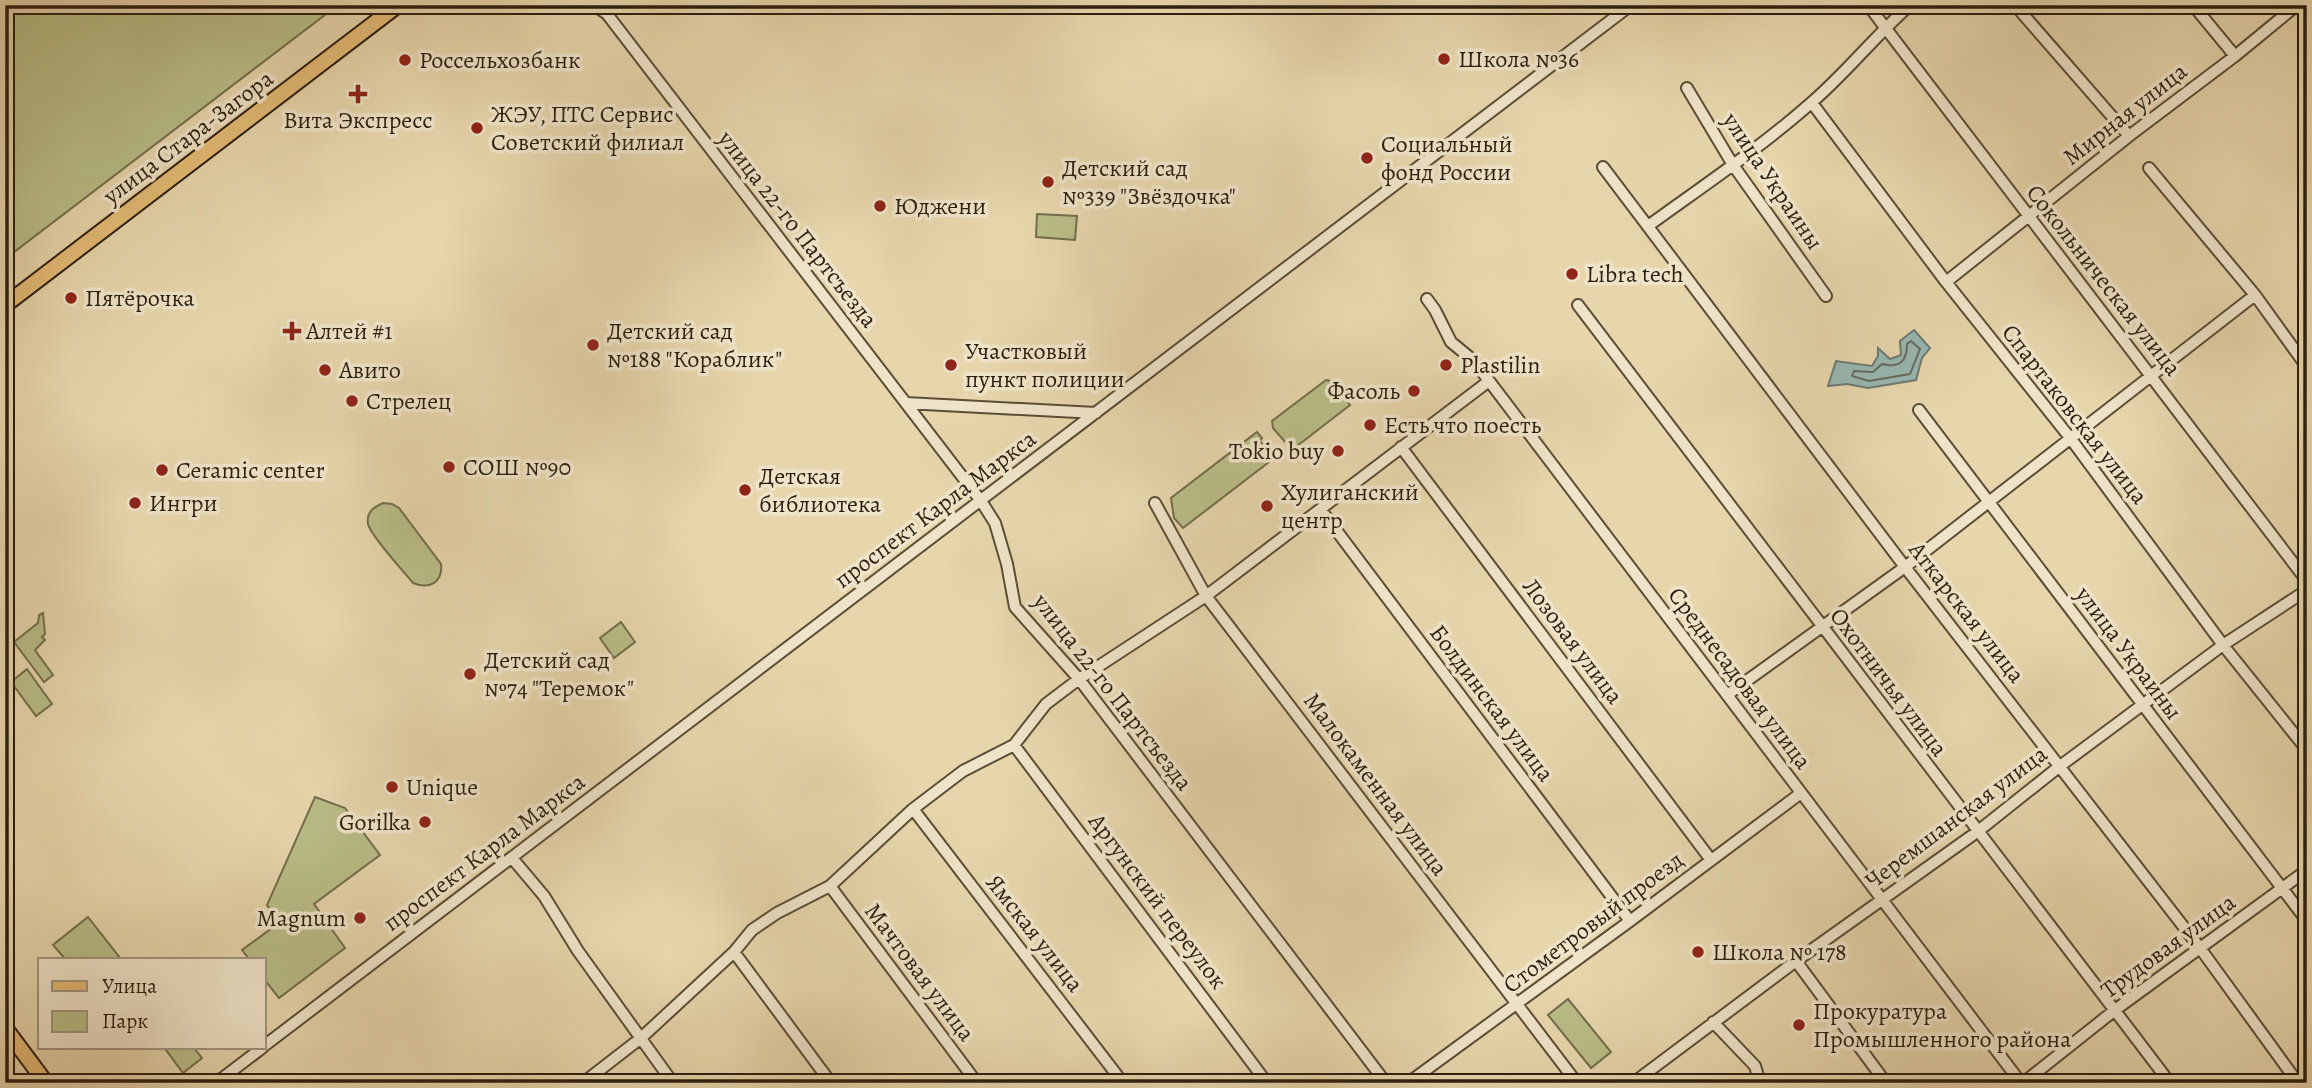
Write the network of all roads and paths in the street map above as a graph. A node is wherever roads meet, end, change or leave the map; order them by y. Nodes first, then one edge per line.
1 (398, 5) edge
2 (594, 5) edge
3 (1631, 5) edge
4 (1868, 5) edge
5 (1910, 5) edge
6 (2015, 5) edge
7 (2193, 5) edge
8 (2297, 5) edge
9 (606, 10) edge
10 (1885, 28) junction
11 (2235, 56) junction
12 (1686, 89) dead end
13 (1812, 103) junction
14 (2129, 136) junction
15 (1733, 164) junction
16 (1603, 167) dead end
17 (2149, 167) dead end
18 (2028, 218) junction
19 (1648, 226) junction
20 (1946, 282) junction
21 (2255, 295) junction
22 (1826, 296) dead end
23 (1427, 299) dead end
24 (5, 305) edge
25 (1578, 305) dead end
26 (2307, 367) edge
27 (2153, 375) junction
28 (1489, 381) junction
29 (906, 403) junction
30 (1920, 410) dead end
31 (1096, 413) junction
32 (2071, 439) junction
33 (1401, 447) junction
34 (981, 501) junction
35 (1990, 502) junction
36 (1155, 503) dead end
37 (1321, 510) junction
38 (1905, 567) junction
39 (2307, 581) edge
40 (2307, 590) edge
41 (1206, 596) junction
42 (1822, 628) junction
43 (2222, 645) junction
44 (1079, 679) junction
45 (1727, 695) junction
46 (2142, 706) junction
47 (1014, 745) junction
48 (2307, 750) edge
49 (2060, 765) junction
50 (1801, 793) junction
51 (913, 810) junction
52 (1977, 832) junction
53 (512, 858) junction
54 (1712, 860) junction
55 (2307, 870) edge
56 (830, 886) junction
57 (2282, 889) junction
58 (1882, 900) junction
59 (1630, 921) junction
60 (2307, 921) edge
61 (2200, 948) junction
62 (734, 952) junction
63 (1796, 961) junction
64 (1517, 1004) junction
65 (2115, 1010) junction
66 (1713, 1022) junction
67 (5, 1028) edge
68 (641, 1038) junction
69 (266, 1045) edge
70 (259, 1050) edge
71 (46, 1083) edge
72 (216, 1083) edge
73 (583, 1083) edge
74 (673, 1083) edge
75 (831, 1083) edge
76 (977, 1083) edge
77 (1123, 1083) edge
78 (1268, 1083) edge
79 (1386, 1083) edge
80 (1408, 1083) edge
81 (1577, 1083) edge
82 (1633, 1083) edge
83 (1760, 1083) edge
84 (1886, 1083) edge
85 (2022, 1083) edge
86 (2170, 1083) edge
87 (2298, 1083) edge

1 - 24 main road, улица Стара-Загора
2 - 9 street, улица 22-го Партсъезда
3 - 31 street, проспект Карла Маркса
4 - 10 street, Сокольническая улица
5 - 10 street
6 - 14 street
7 - 11 street
8 - 11 street, Мирная улица
9 - 29 street, улица 22-го Партсъезда
10 - 13 street
10 - 18 street, Сокольническая улица
11 - 14 street, Мирная улица
12 - 15 street, улица Украины
13 - 15 street
13 - 20 street, Спартаковская улица
14 - 18 street, Мирная улица
15 - 19 street
15 - 22 street, улица Украины
16 - 19 street, Аткарская улица
17 - 21 street
18 - 20 street, Мирная улица
18 - 27 street, Сокольническая улица
19 - 38 street, Аткарская улица
20 - 32 street, Спартаковская улица
21 - 26 street
21 - 27 street
23 - 28 street, Среднесадовая улица
25 - 42 street, Охотничья улица
27 - 32 street
27 - 39 street, Сокольническая улица
28 - 33 street
28 - 45 street, Среднесадовая улица
29 - 31 street
29 - 34 street, улица 22-го Партсъезда
30 - 35 street, улица Украины
31 - 34 street, проспект Карла Маркса
32 - 35 street
32 - 43 street, Спартаковская улица
33 - 37 street
33 - 54 street, Лозовая улица
34 - 44 street, улица 22-го Партсъезда
34 - 53 street, проспект Карла Маркса
35 - 38 street
35 - 46 street, улица Украины
36 - 41 street, Малокаменная улица
37 - 41 street
37 - 59 street, Болдинская улица
38 - 42 street
38 - 49 street, Аткарская улица
40 - 43 street, Черемшанская улица
41 - 44 street
41 - 64 street, Малокаменная улица
42 - 45 street
42 - 52 street, Охотничья улица
43 - 46 street, Черемшанская улица
43 - 48 street, Спартаковская улица
44 - 47 street
44 - 79 street, улица 22-го Партсъезда
45 - 50 street, Среднесадовая улица
46 - 49 street, Черемшанская улица
46 - 57 street, улица Украины
47 - 51 street
47 - 78 street, Аргунский переулок
49 - 52 street, Черемшанская улица
49 - 61 street, Аткарская улица
50 - 54 street, Стометровый проезд
50 - 58 street, Среднесадовая улица
51 - 56 street
51 - 77 street, Ямская улица
52 - 58 street, Черемшанская улица
52 - 65 street, Охотничья улица
53 - 68 street
53 - 69 street, проспект Карла Маркса
54 - 59 street, Стометровый проезд
55 - 57 street, Трудовая улица
56 - 62 street
56 - 76 street, Мачтовая улица
57 - 60 street, улица Украины
57 - 61 street, Трудовая улица
58 - 63 street, Черемшанская улица
58 - 85 street, Среднесадовая улица
59 - 64 street, Стометровый проезд
61 - 65 street, Трудовая улица
61 - 87 street, Аткарская улица
62 - 68 street
62 - 75 street
63 - 66 street, Черемшанская улица
63 - 84 street
64 - 80 street, Стометровый проезд
64 - 81 street, Малокаменная улица
65 - 85 street, Трудовая улица
65 - 86 street, Охотничья улица
66 - 82 street, Черемшанская улица
66 - 83 street
67 - 71 main road
68 - 73 street
68 - 74 street
70 - 72 street, проспект Карла Маркса

